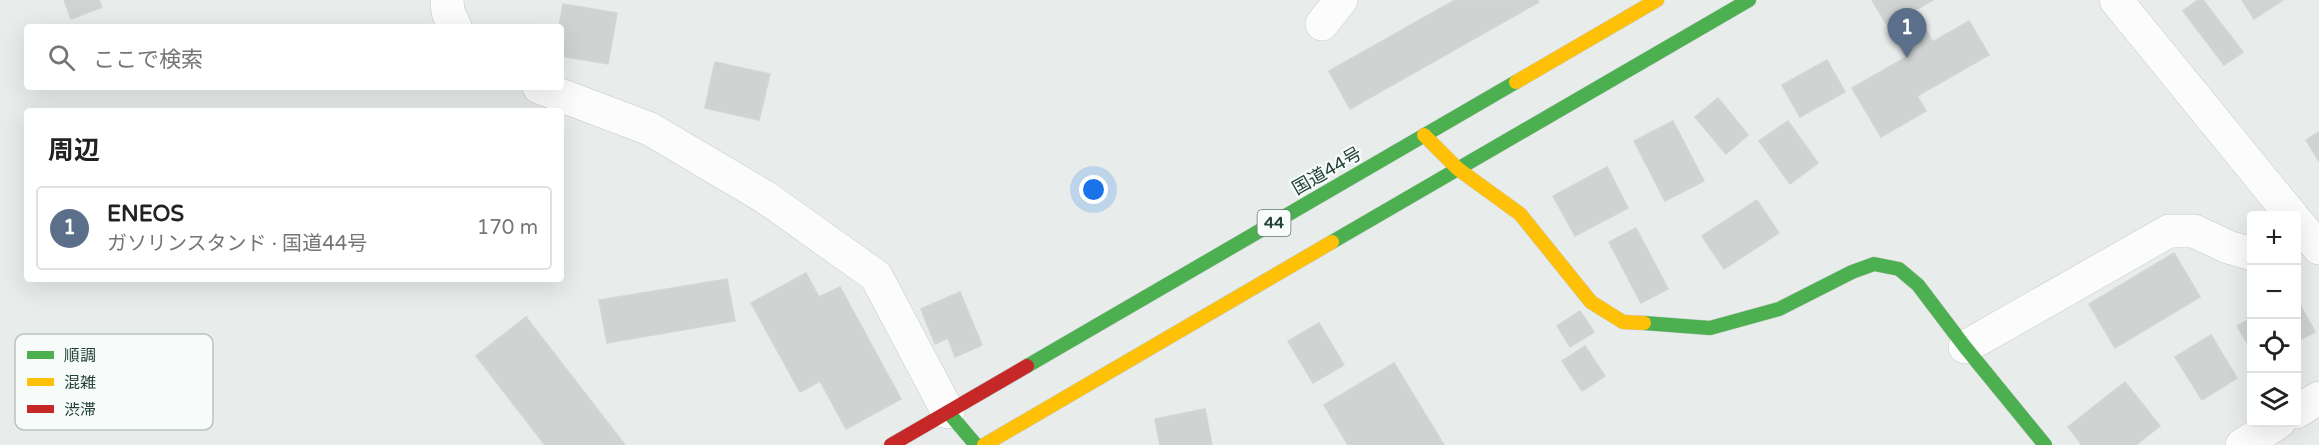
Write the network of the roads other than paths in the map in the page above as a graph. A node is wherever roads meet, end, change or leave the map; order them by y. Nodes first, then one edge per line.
1 (447, 0) edge
2 (1657, 0) edge
3 (1749, 0) edge
4 (2116, 0) edge
5 (453, 24) edge
6 (547, 90) edge
7 (1424, 135) junction
8 (1458, 169) junction
9 (2288, 211) edge
10 (2247, 253) edge
11 (1965, 347) junction
12 (2319, 398) edge
13 (2301, 409) edge
14 (948, 412) junction
15 (2272, 427) edge
16 (891, 445) edge
17 (976, 445) edge
18 (984, 445) edge
19 (2045, 445) edge
20 (2242, 445) edge

1 - 5 street
2 - 7 main road, 国道44号 / 44
3 - 8 main road, 44
4 - 9 street
6 - 14 street
7 - 8 main road
7 - 14 main road, 国道44号 / 44
8 - 11 main road
8 - 18 main road, 44
10 - 11 street
11 - 19 main road
12 - 13 street
14 - 16 main road, 国道44号 / 44
14 - 17 main road
15 - 20 street

